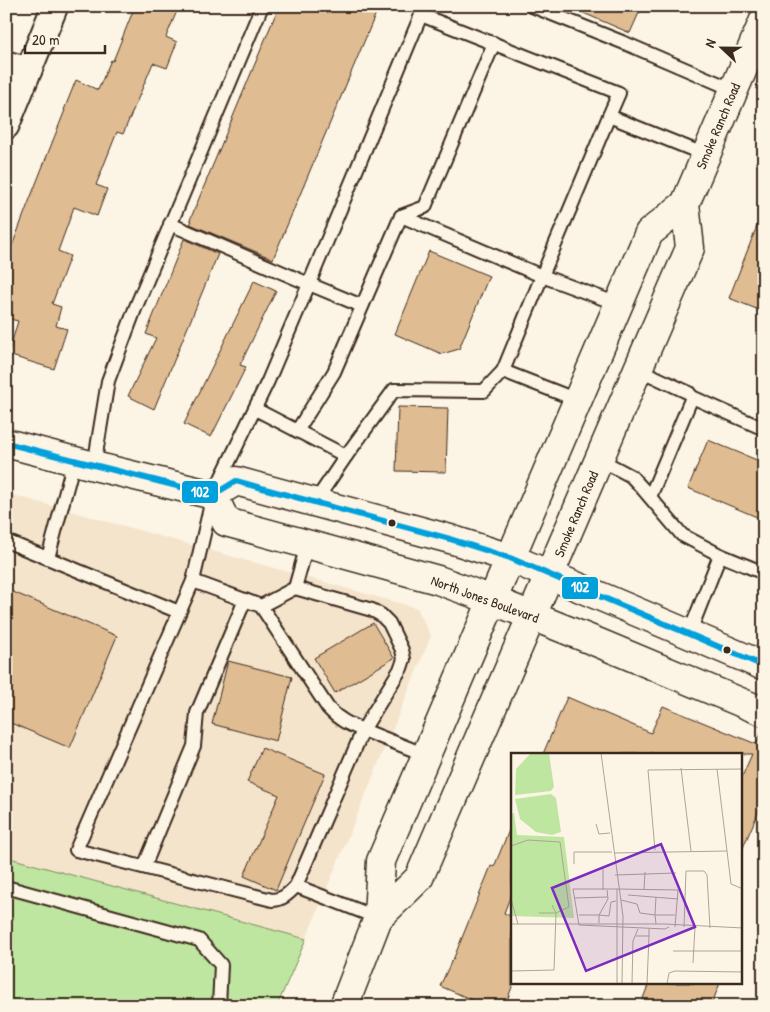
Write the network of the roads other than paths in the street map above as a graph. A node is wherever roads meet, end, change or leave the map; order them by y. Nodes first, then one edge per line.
1 (55, 6) edge
2 (262, 6) edge
3 (532, 6) edge
4 (764, 20) edge
5 (494, 43) junction
6 (17, 67) edge
7 (734, 90) junction
8 (609, 116) junction
9 (6, 126) edge
10 (706, 155) junction
11 (685, 204) junction
12 (401, 216) junction
13 (170, 224) junction
14 (542, 276) junction
15 (309, 284) junction
16 (618, 304) junction
17 (362, 306) junction
18 (638, 369) junction
19 (503, 371) junction
20 (692, 397) junction
21 (577, 400) junction
22 (255, 409) junction
23 (764, 430) edge
24 (297, 431) junction
25 (6, 443) edge
26 (346, 456) junction
27 (599, 459) junction
28 (84, 464) junction
29 (213, 495) junction
30 (650, 497) junction
31 (315, 502) junction
32 (6, 541) edge
33 (307, 545) junction
34 (720, 555) junction
35 (48, 558) junction
36 (510, 558) junction
37 (764, 573) edge
38 (550, 575) junction
39 (193, 581) junction
40 (295, 588) junction
41 (245, 600) junction
42 (492, 600) junction
43 (262, 606) junction
44 (179, 612) junction
45 (532, 616) junction
46 (689, 634) junction
47 (764, 666) edge
48 (764, 712) edge
49 (363, 730) junction
50 (426, 755) junction
51 (144, 867) junction
52 (296, 886) junction
53 (6, 887) edge
54 (378, 918) junction
55 (219, 1006) edge
56 (344, 1006) edge

1 - 6 street
2 - 13 lane
3 - 7 lane
4 - 7 main road, Smoke Ranch Road
5 - 8 lane
5 - 12 lane
5 - 15 lane
6 - 9 street
7 - 10 main road, Smoke Ranch Road
8 - 10 lane
8 - 14 lane
10 - 11 main road, Smoke Ranch Road
11 - 16 main road, Smoke Ranch Road
11 - 18 main road, Smoke Ranch Road
12 - 14 lane
12 - 17 lane
13 - 15 lane
13 - 28 lane
14 - 16 lane
14 - 19 lane
15 - 17 lane
15 - 22 lane
16 - 21 main road, Smoke Ranch Road
17 - 24 lane
18 - 20 lane
18 - 27 main road, Smoke Ranch Road
19 - 21 lane
19 - 26 lane
20 - 23 lane
20 - 30 lane
21 - 36 main road, Smoke Ranch Road
22 - 24 lane
22 - 29 lane
24 - 26 lane
25 - 28 main road
26 - 31 lane
27 - 30 lane
27 - 38 main road, Smoke Ranch Road
28 - 29 main road
28 - 35 lane
29 - 31 main road
29 - 33 main road, North Jones Boulevard
29 - 39 lane
30 - 34 lane
31 - 36 main road
32 - 35 lane
33 - 40 lane
33 - 42 main road, North Jones Boulevard
34 - 37 lane
34 - 46 lane
35 - 44 lane
36 - 38 main road
36 - 42 main road, Smoke Ranch Road
38 - 45 main road, Smoke Ranch Road
38 - 46 main road
39 - 41 lane
39 - 44 lane
40 - 43 lane
40 - 49 lane
41 - 43 lane
41 - 51 lane
42 - 45 main road, North Jones Boulevard
42 - 50 main road, Smoke Ranch Road
43 - 49 lane
44 - 51 lane
45 - 48 main road, North Jones Boulevard
45 - 54 main road, Smoke Ranch Road
46 - 47 main road
49 - 50 lane
49 - 52 lane
50 - 54 main road, Smoke Ranch Road
51 - 52 lane
52 - 54 lane
53 - 55 lane
54 - 56 main road, Smoke Ranch Road

